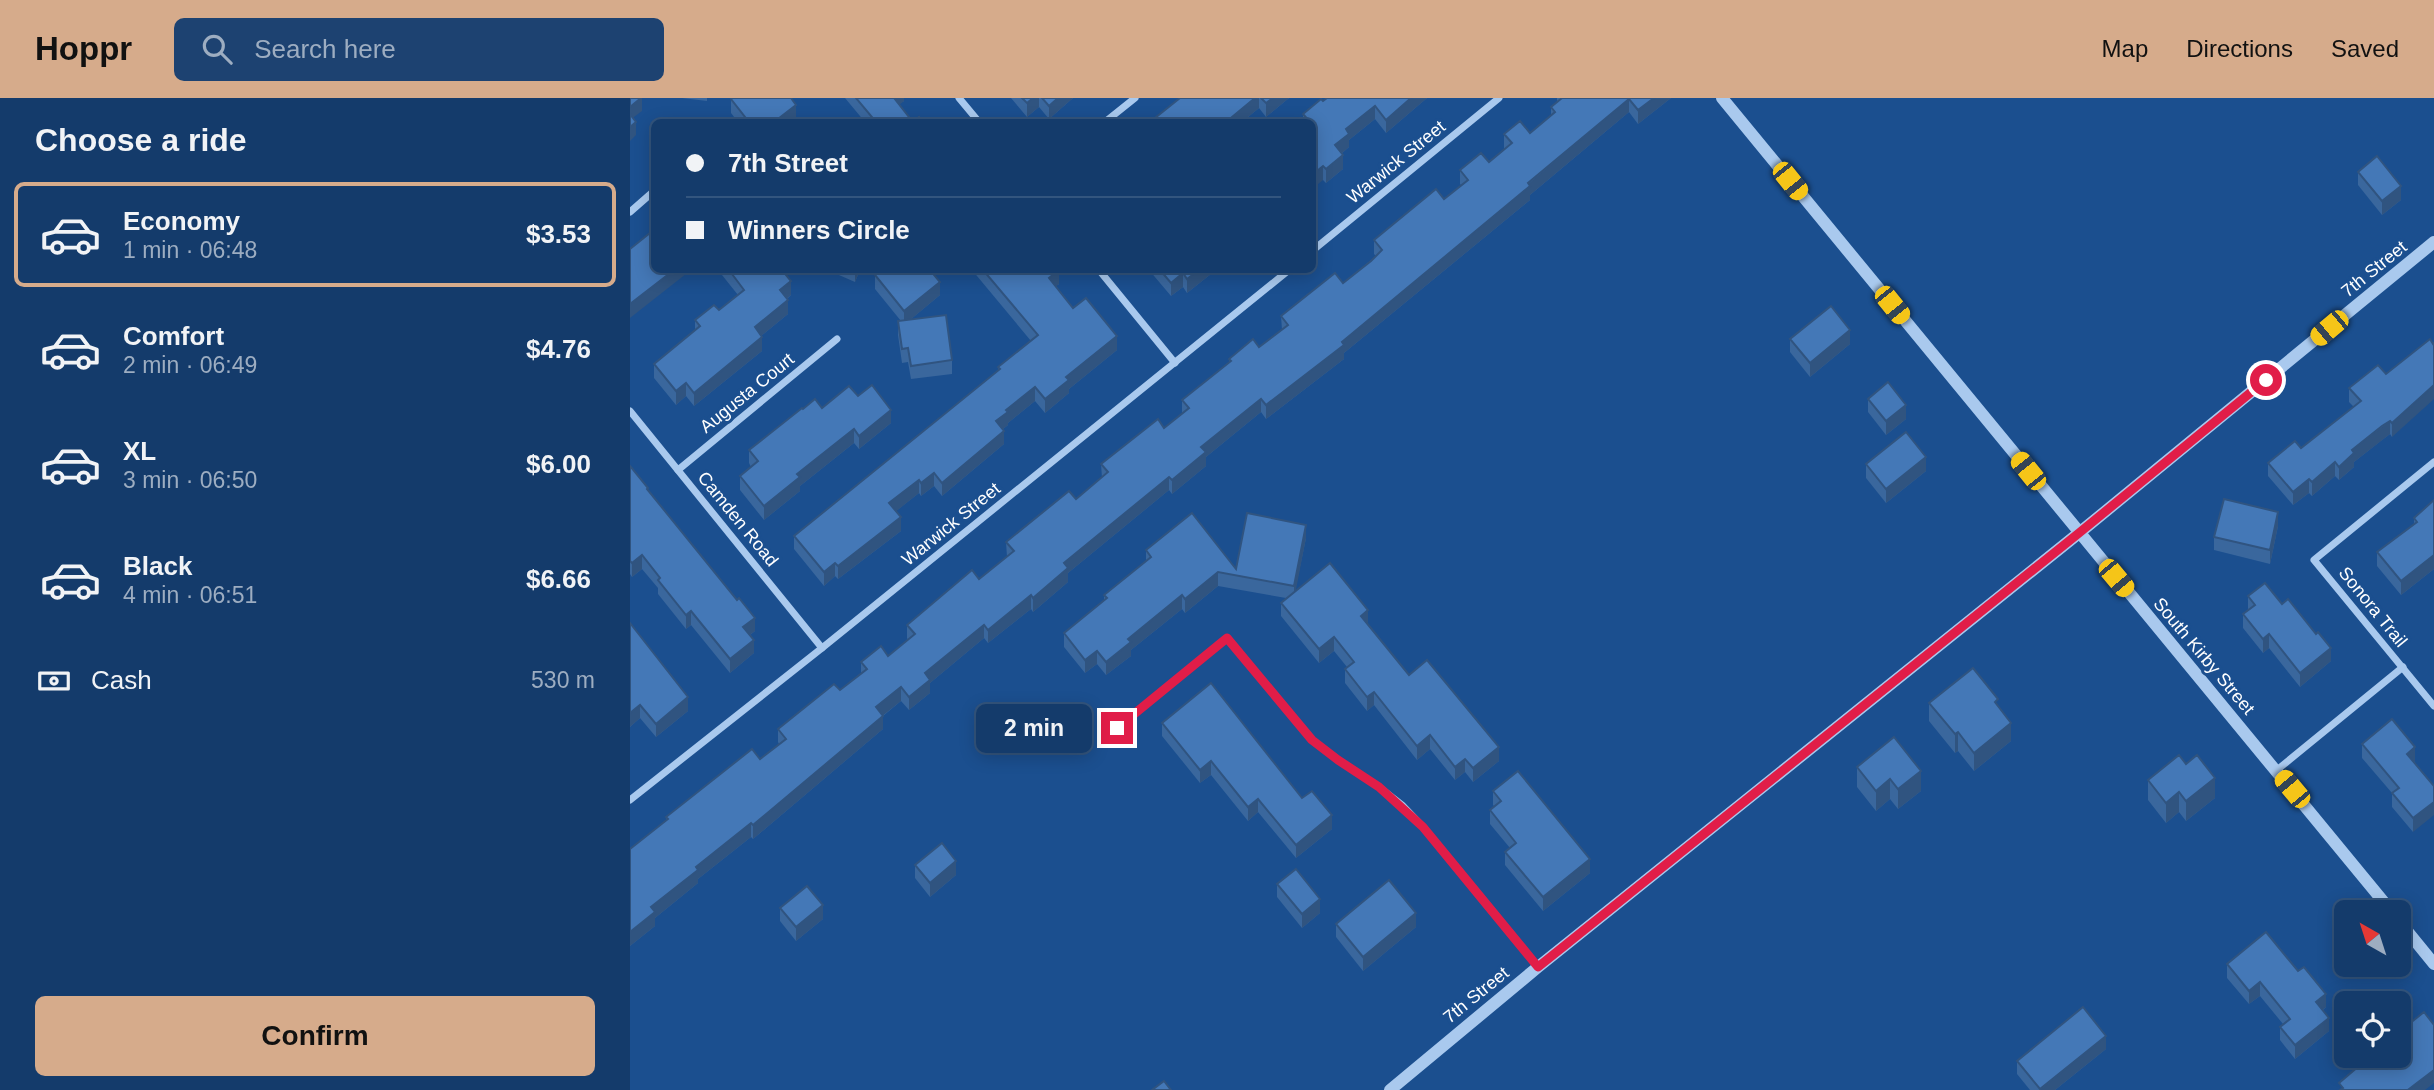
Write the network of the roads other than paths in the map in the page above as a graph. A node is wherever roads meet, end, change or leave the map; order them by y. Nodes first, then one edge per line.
1 (959, 98) edge
2 (1135, 98) edge
3 (1499, 98) edge
4 (1722, 98) edge
5 (976, 119) edge
6 (1109, 119) edge
7 (651, 194) edge
8 (630, 212) edge
9 (2434, 242) edge
10 (1316, 248) edge
11 (1101, 273) edge
12 (1285, 273) edge
13 (837, 340) dead end
14 (1175, 363) junction
15 (630, 411) edge
16 (2434, 462) edge
17 (678, 470) junction
18 (2079, 533) junction
19 (822, 648) junction
20 (2403, 667) junction
21 (2434, 706) edge
22 (1117, 728) dead end
23 (2277, 770) junction
24 (630, 799) edge
25 (2382, 900) edge
26 (2412, 936) edge
27 (2434, 964) edge
28 (1538, 967) junction
29 (1390, 1090) edge

1 - 5 street
2 - 6 street
3 - 10 street, Warwick Street
4 - 18 street, South Kirby Street
7 - 8 street
9 - 18 street, 7th Street
11 - 14 street
12 - 14 street, Warwick Street
13 - 17 street, Augusta Court
14 - 19 street, Warwick Street
15 - 17 street, Camden Road
16 - 20 street, Sonora Trail
17 - 19 street, Camden Road
18 - 23 street, South Kirby Street
18 - 28 street, 7th Street
19 - 24 street, Warwick Street
20 - 21 street, Sonora Trail
20 - 23 street
22 - 28 street
23 - 25 street, South Kirby Street
26 - 27 street
28 - 29 street, 7th Street

